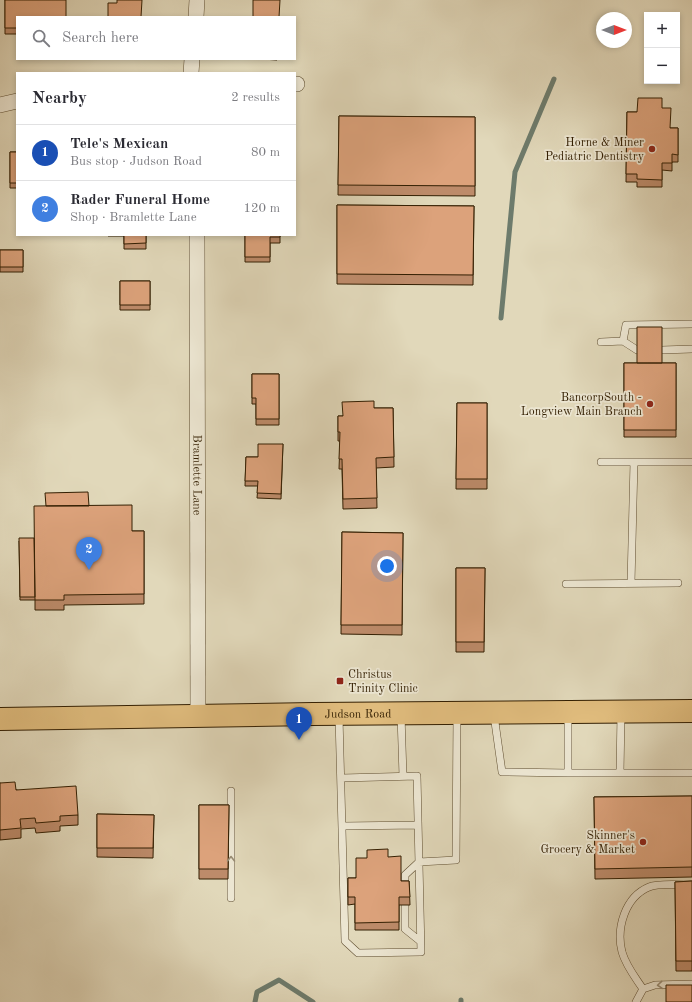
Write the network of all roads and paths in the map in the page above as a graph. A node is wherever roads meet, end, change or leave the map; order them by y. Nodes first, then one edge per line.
1 (197, 0) edge
2 (196, 16) edge
3 (192, 60) edge
4 (191, 72) edge
5 (16, 101) edge
6 (0, 105) edge
7 (197, 236) edge
8 (692, 324) edge
9 (623, 341) junction
10 (602, 342) dead end
11 (637, 350) edge
12 (662, 350) edge
13 (692, 350) edge
14 (601, 462) dead end
15 (634, 462) junction
16 (692, 462) edge
17 (631, 583) junction
18 (678, 583) dead end
19 (566, 584) dead end
20 (568, 711) junction
21 (621, 711) junction
22 (692, 711) edge
23 (339, 713) junction
24 (401, 713) junction
25 (457, 713) junction
26 (494, 713) junction
27 (198, 715) junction
28 (0, 719) edge
29 (568, 773) junction
30 (620, 773) junction
31 (692, 773) edge
32 (403, 776) junction
33 (342, 778) junction
34 (231, 791) dead end
35 (418, 825) junction
36 (343, 826) junction
37 (419, 862) junction
38 (692, 885) edge
39 (405, 888) edge
40 (231, 898) dead end
41 (405, 905) edge
42 (420, 940) junction
43 (692, 984) edge
44 (643, 989) junction
45 (636, 1002) edge

1 - 2 street
3 - 4 street
5 - 6 street
7 - 27 street, Bramlette Lane
8 - 9 lane
9 - 10 lane
9 - 11 lane
12 - 13 lane
14 - 15 lane
15 - 16 lane
15 - 17 lane
17 - 18 lane
17 - 19 lane
20 - 21 main road, Judson Road
20 - 26 main road, Judson Road
20 - 29 lane
21 - 22 main road, Judson Road
21 - 30 lane
23 - 24 main road, Judson Road
23 - 27 main road, Judson Road
23 - 33 lane
24 - 25 main road, Judson Road
24 - 32 lane
25 - 26 main road, Judson Road
25 - 37 lane
26 - 29 lane
27 - 28 main road, Judson Road
29 - 30 lane
30 - 31 lane
32 - 33 lane
32 - 35 lane
33 - 36 lane
40 -> 34 lane
35 - 36 lane
35 - 37 lane
36 - 42 lane
37 - 39 lane
37 - 42 lane
38 - 44 lane
41 - 42 lane
43 -> 44 lane
44 - 45 lane

